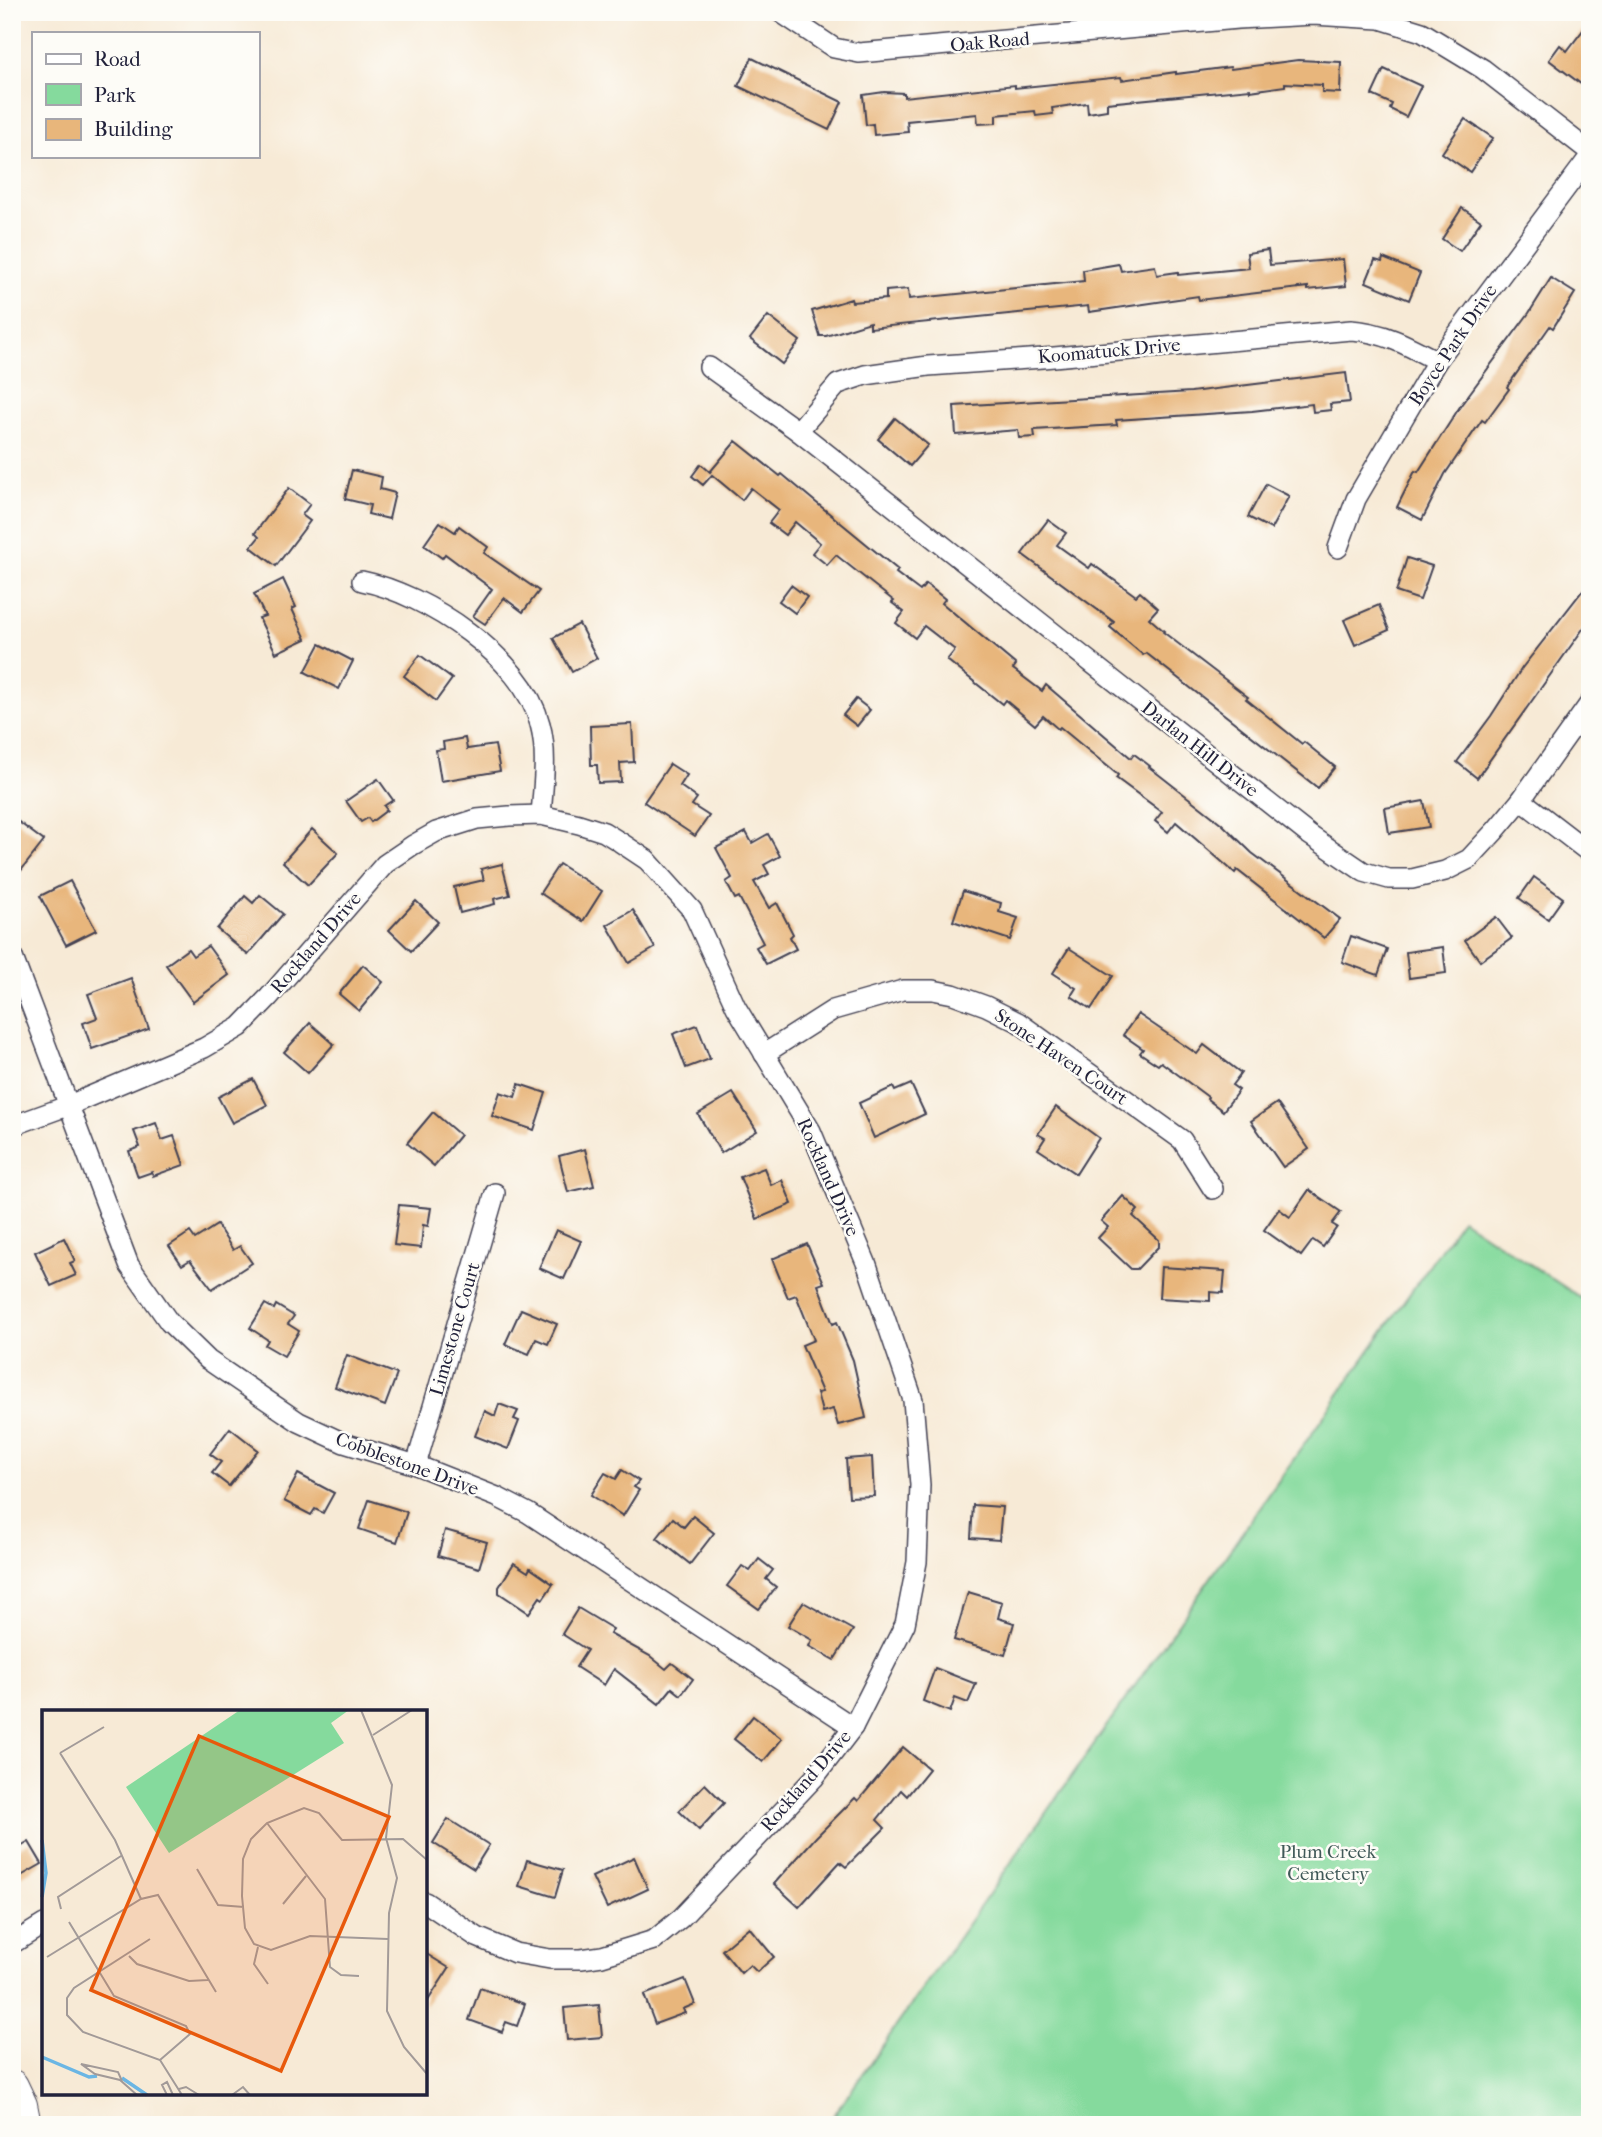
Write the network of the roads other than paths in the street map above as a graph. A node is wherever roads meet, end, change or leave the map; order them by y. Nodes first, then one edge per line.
1 (780, 12) edge
2 (1590, 154) edge
3 (1437, 361) junction
4 (709, 367) dead end
5 (798, 431) junction
6 (1338, 548) dead end
7 (362, 581) dead end
8 (1590, 703) edge
9 (1521, 800) junction
10 (541, 815) junction
11 (1590, 853) edge
12 (12, 955) edge
13 (764, 1054) junction
14 (67, 1106) junction
15 (12, 1126) edge
16 (1213, 1189) dead end
17 (495, 1193) dead end
18 (416, 1465) junction
19 (853, 1727) junction
20 (427, 1903) edge
21 (42, 1925) edge
22 (12, 1944) edge
23 (12, 2086) edge
24 (25, 2125) edge

1 - 2 street, Oak Road
2 - 3 street, Boyce Park Drive
3 - 5 street, Koomatuck Drive
3 - 6 street, Boyce Park Drive
4 - 5 street, Darlan Hill Drive
5 - 9 street, Darlan Hill Drive
7 - 10 street
8 - 9 street, Darlan Hill Drive
9 - 11 street
10 - 13 street, Rockland Drive
10 - 14 street, Rockland Drive
12 - 14 street, Cobblestone Drive
13 - 16 street, Stone Haven Court
13 - 19 street, Rockland Drive
14 - 15 street, Rockland Drive
14 - 18 street, Cobblestone Drive
17 - 18 street, Limestone Court
18 - 19 street, Cobblestone Drive
19 - 20 street, Rockland Drive
21 - 22 street
23 - 24 main road

